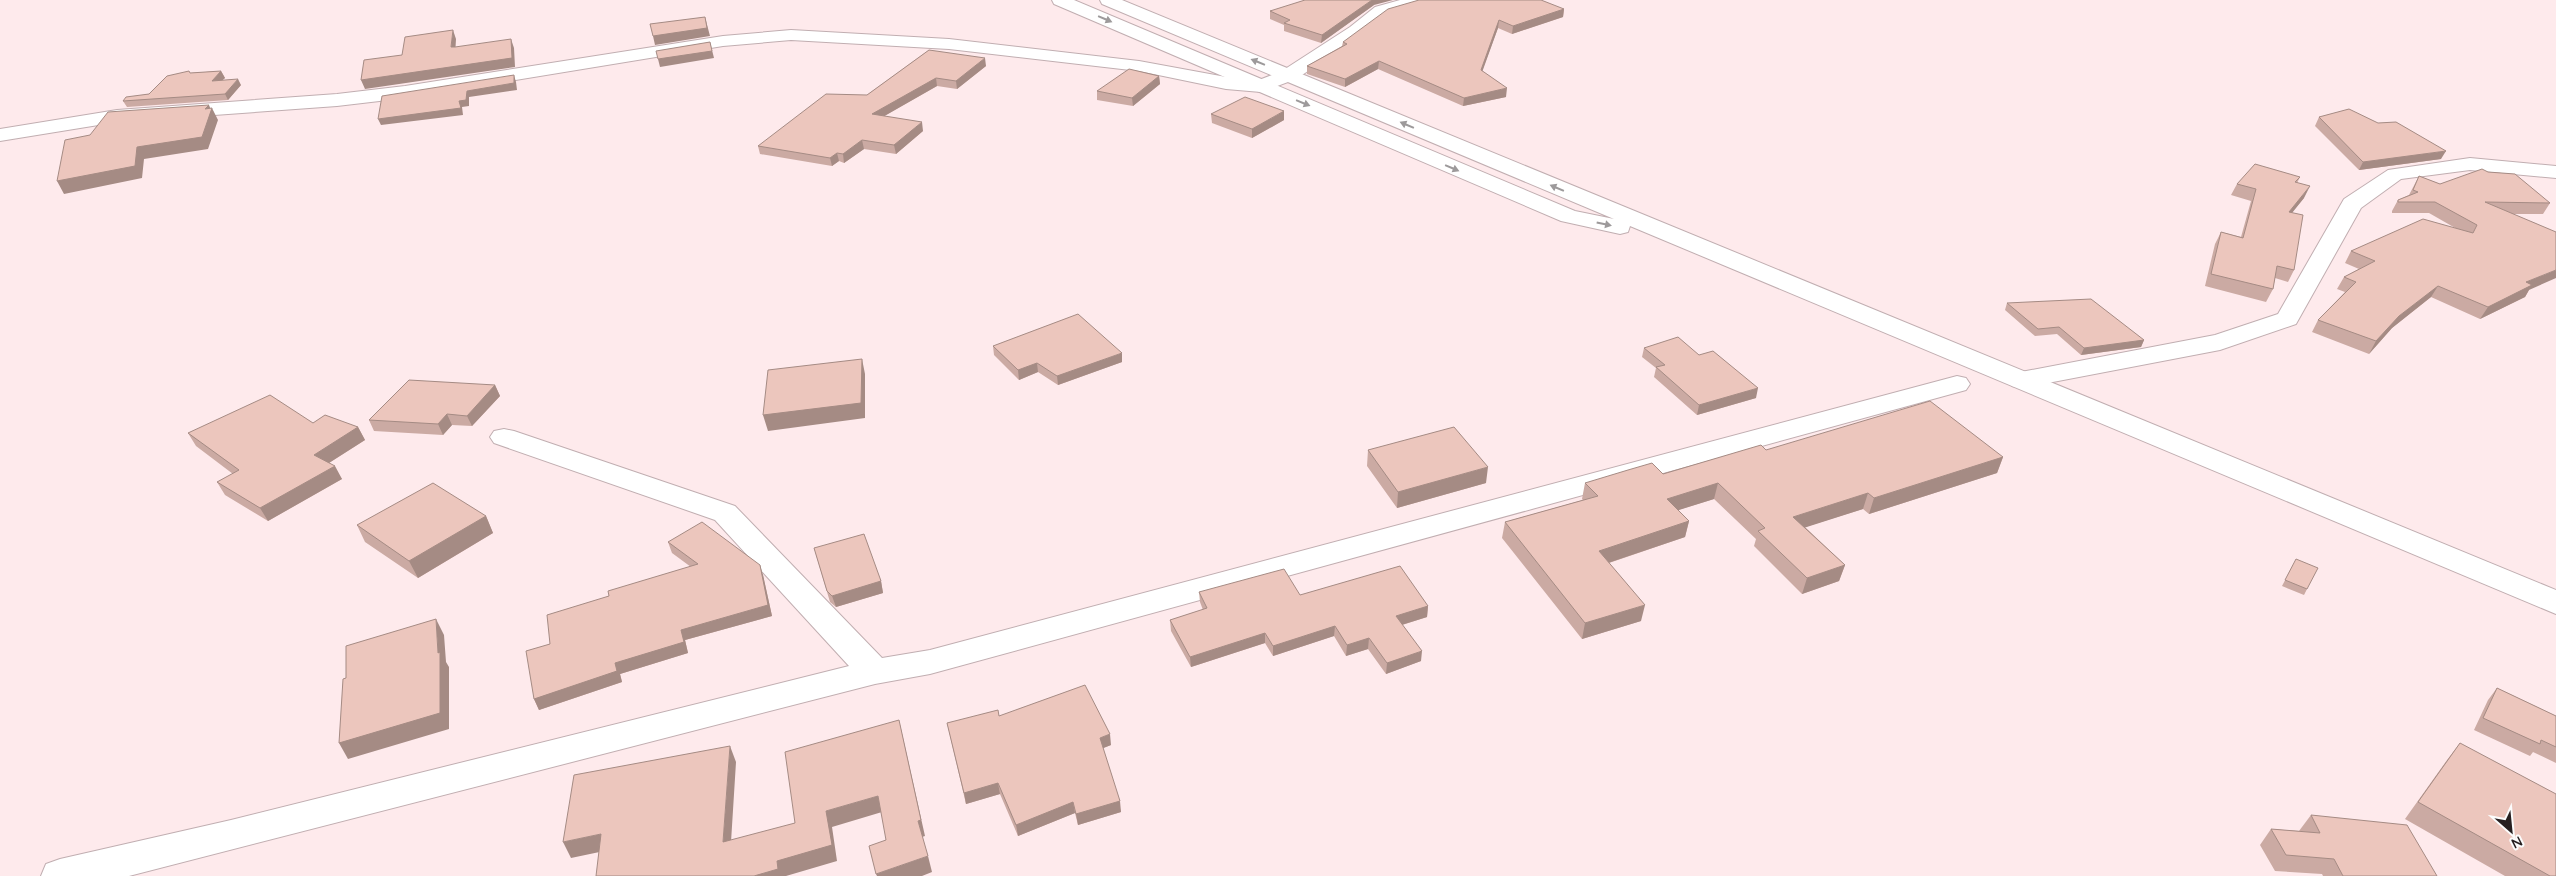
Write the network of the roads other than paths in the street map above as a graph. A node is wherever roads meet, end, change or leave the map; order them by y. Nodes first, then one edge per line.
1 (1060, 0) edge
2 (1108, 0) edge
3 (1418, 0) edge
4 (1290, 75) junction
5 (1261, 86) junction
6 (0, 135) edge
7 (2556, 172) edge
8 (1683, 240) junction
9 (2021, 380) junction
10 (1957, 384) dead end
11 (504, 437) dead end
12 (2556, 603) edge
13 (875, 672) junction
14 (60, 876) edge

1 -> 5 street
4 -> 2 street
3 - 4 street
4 - 5 street
8 -> 4 street
5 - 6 street
5 -> 8 street
7 - 9 street
8 - 9 street
9 - 12 street
10 - 13 street
11 - 13 street
13 - 14 street

